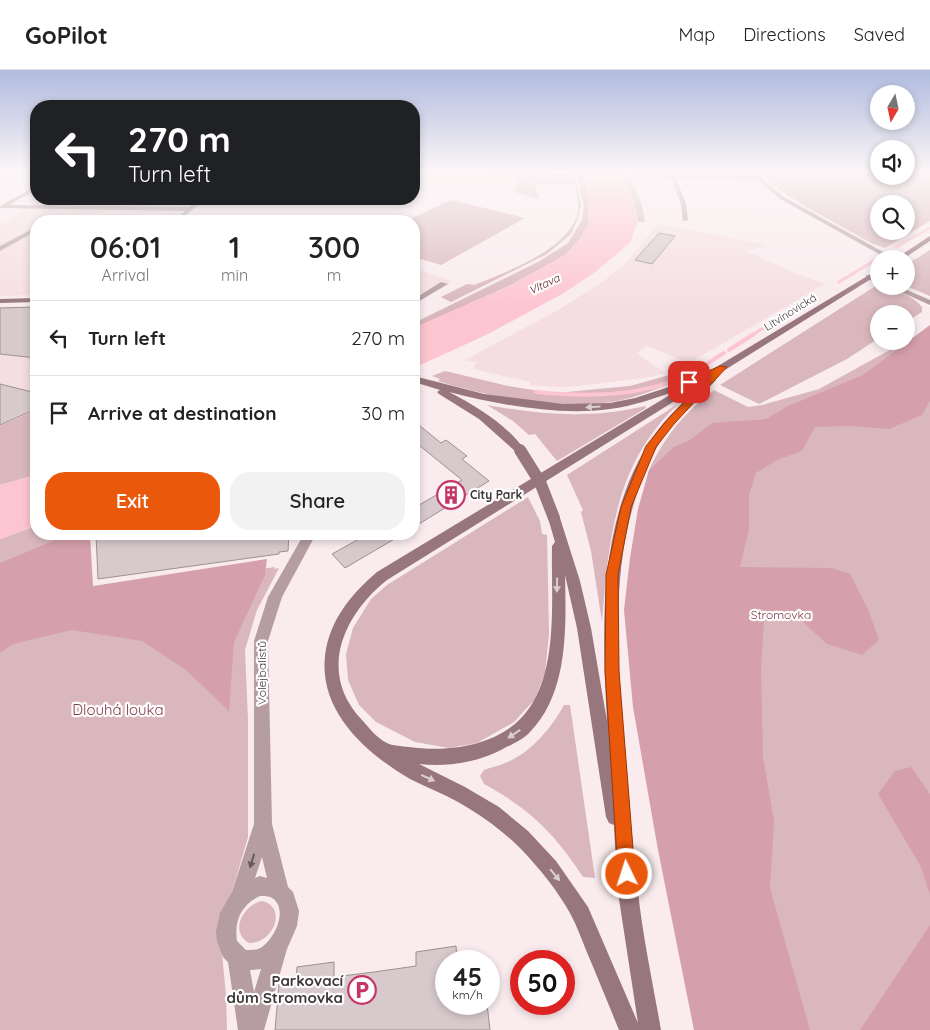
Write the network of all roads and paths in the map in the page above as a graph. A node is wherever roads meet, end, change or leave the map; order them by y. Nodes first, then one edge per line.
1 (818, 218) edge
2 (30, 232) edge
3 (930, 238) edge
4 (0, 249) edge
5 (877, 250) edge
6 (912, 250) edge
7 (869, 277) edge
8 (444, 284) dead end
9 (912, 295) edge
10 (420, 298) edge
11 (30, 300) edge
12 (0, 301) edge
13 (930, 303) edge
14 (723, 367) junction
15 (420, 381) edge
16 (420, 381) edge
17 (558, 536) junction
18 (306, 540) edge
19 (387, 752) junction
20 (263, 824) junction
21 (279, 890) junction
22 (628, 892) junction
23 (240, 897) junction
24 (279, 944) junction
25 (238, 958) junction
26 (249, 1030) edge
27 (253, 1030) edge
28 (630, 1030) edge
29 (650, 1030) edge

1 - 5 street
2 - 4 street
3 - 6 main road
7 - 14 main road, Litvínovická
8 - 10 street
9 - 13 street
11 - 12 main road
14 -> 15 main road
14 - 19 main road
14 - 22 main road
16 - 17 main road, bridge
17 -> 19 main road
17 - 22 main road
18 - 20 street, Volejbalistů
19 -> 28 main road
20 - 21 street, Volejbalistů
20 -> 23 street, Volejbalistů
21 - 23 street
21 - 24 street, Volejbalistů
22 - 29 main road
23 - 25 street, Volejbalistů
24 - 25 street, Volejbalistů
24 - 27 street, Volejbalistů
25 - 26 street, Volejbalistů

